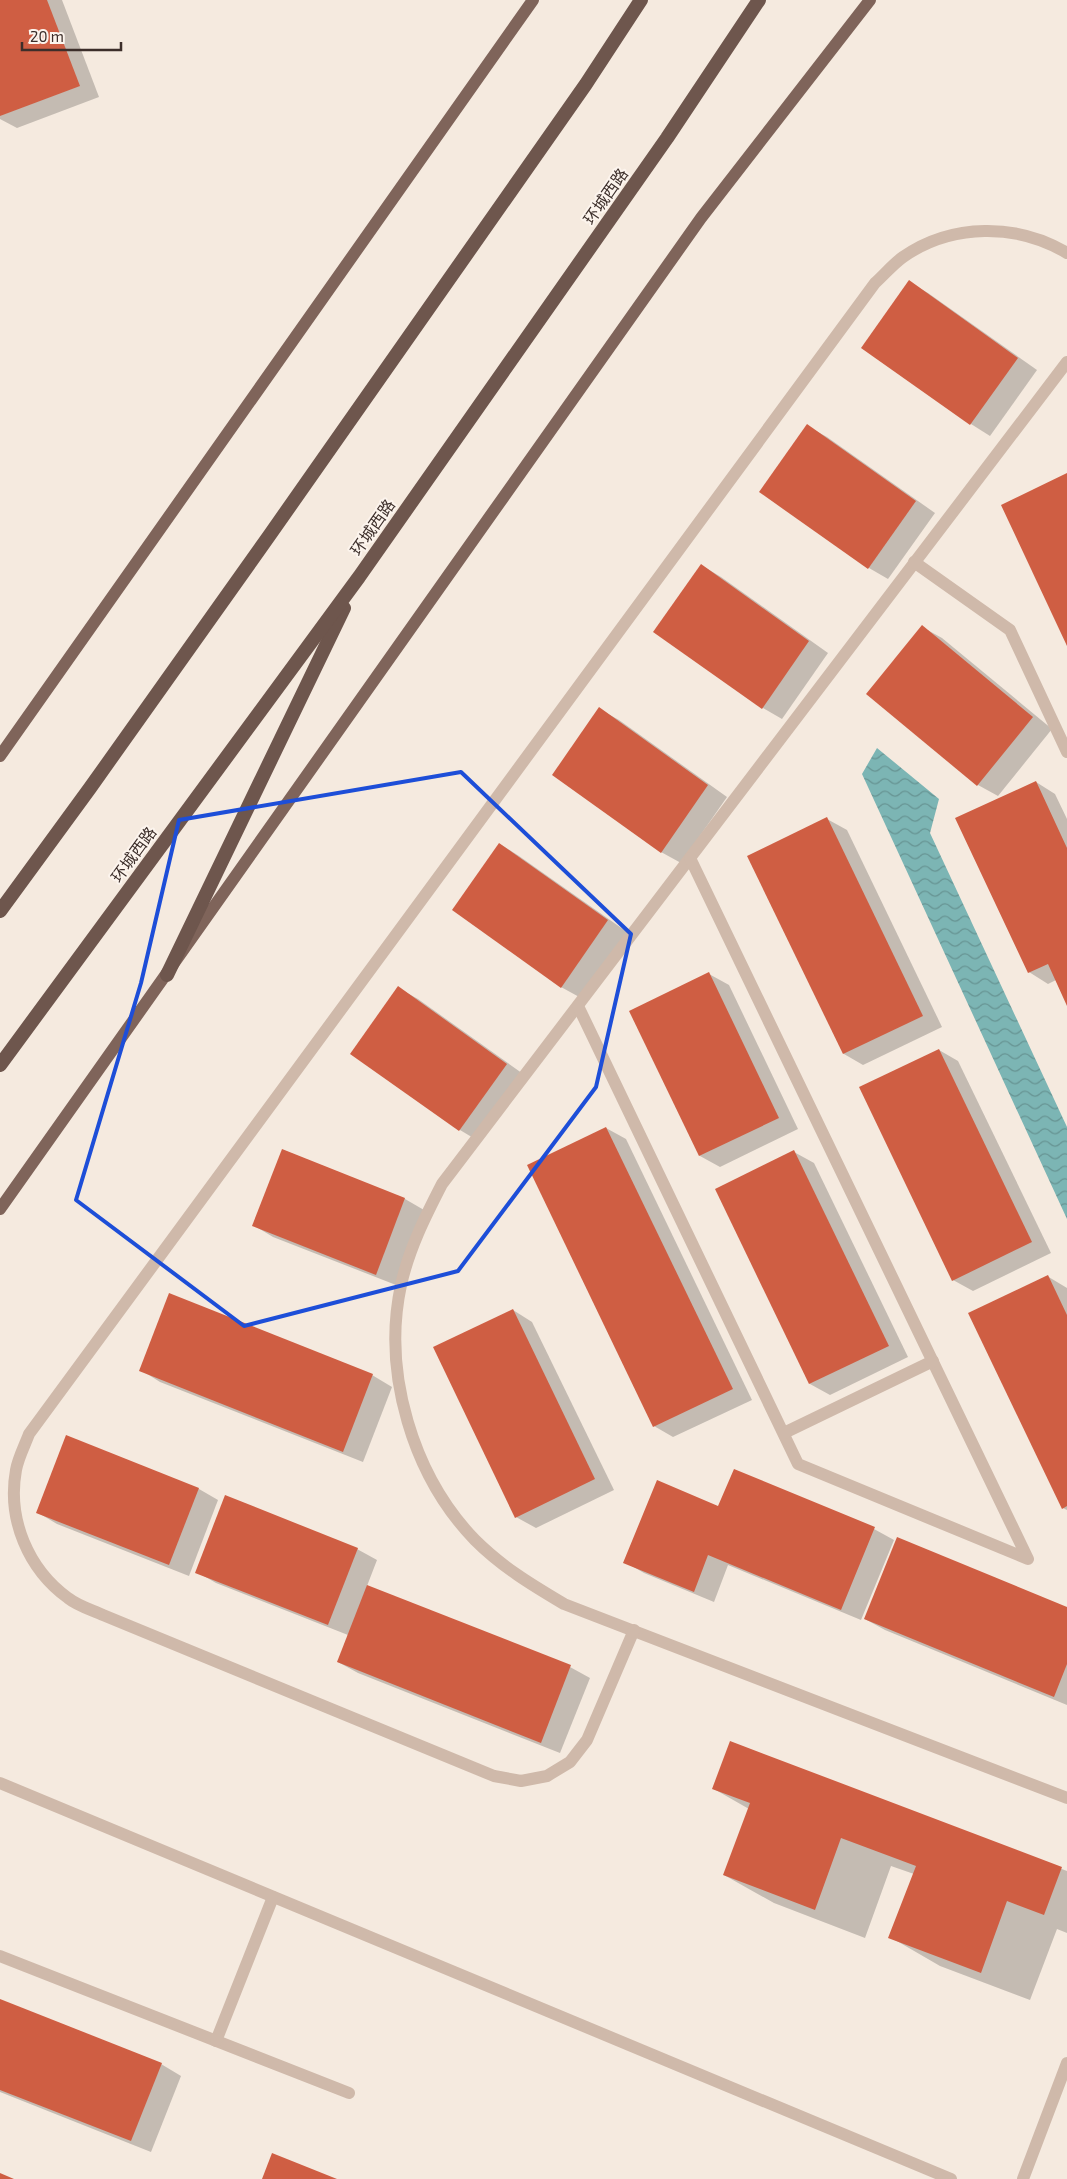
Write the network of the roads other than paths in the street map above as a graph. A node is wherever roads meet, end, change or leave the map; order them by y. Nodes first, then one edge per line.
1 (533, 0) edge
2 (634, 0) edge
3 (641, 0) edge
4 (759, 0) edge
5 (870, 0) edge
6 (624, 23) junction
7 (1067, 253) edge
8 (1066, 367) edge
9 (914, 562) junction
10 (359, 577) junction
11 (1067, 752) edge
12 (0, 756) edge
13 (690, 858) junction
14 (0, 911) edge
15 (167, 974) junction
16 (578, 1006) junction
17 (0, 1066) edge
18 (0, 1209) edge
19 (933, 1361) junction
20 (784, 1433) junction
21 (634, 1630) junction
22 (0, 1783) edge
23 (1067, 1798) edge
24 (273, 1897) junction
25 (0, 1956) edge
26 (216, 2041) junction
27 (1067, 2063) edge
28 (349, 2093) dead end
29 (951, 2179) edge
30 (1023, 2179) edge

1 - 12 main road
2 - 6 highway
3 - 6 highway
4 - 10 highway, 环城西路
5 - 15 main road
6 - 14 highway
7 - 21 street
8 - 9 street
9 - 11 street
9 - 13 street
10 - 15 highway
10 - 17 highway, 环城西路
13 - 16 street
13 - 19 street
15 - 18 main road
16 - 20 street
16 - 21 street
19 - 20 street
19 - 20 street
21 - 23 street
22 - 24 street
24 - 26 street
24 - 29 street
25 - 26 street
26 - 28 street
27 - 30 street

